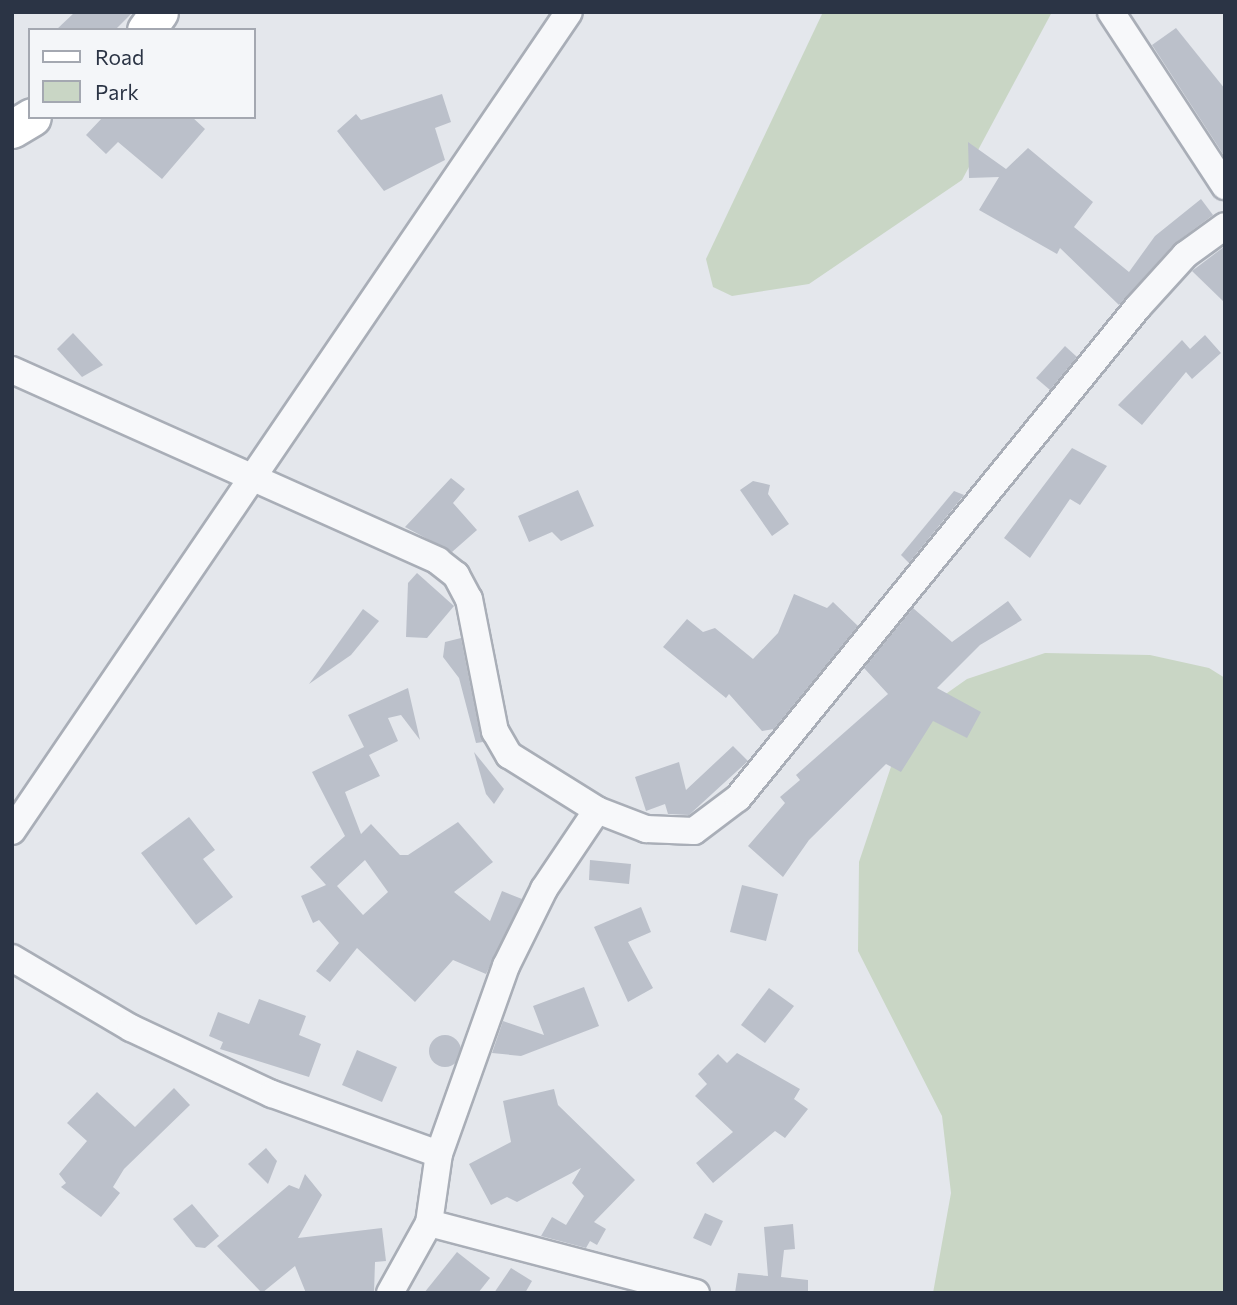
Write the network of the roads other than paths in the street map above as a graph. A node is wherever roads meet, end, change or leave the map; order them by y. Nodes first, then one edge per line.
1 (159, 12) edge
2 (569, 12) edge
3 (1111, 12) edge
4 (147, 28) edge
5 (29, 119) edge
6 (12, 129) edge
7 (1225, 186) edge
8 (1225, 226) edge
9 (12, 370) edge
10 (254, 481) junction
11 (597, 810) junction
12 (12, 831) edge
13 (12, 958) edge
14 (439, 1154) junction
15 (429, 1223) junction
16 (390, 1293) edge
17 (696, 1293) edge

1 - 4 main road
2 - 10 street
3 - 7 street
5 - 6 main road
8 - 11 street
9 - 10 street
10 - 11 street
10 - 12 street
11 - 14 street
13 - 14 street
14 - 15 street
15 - 16 street
15 - 17 street

